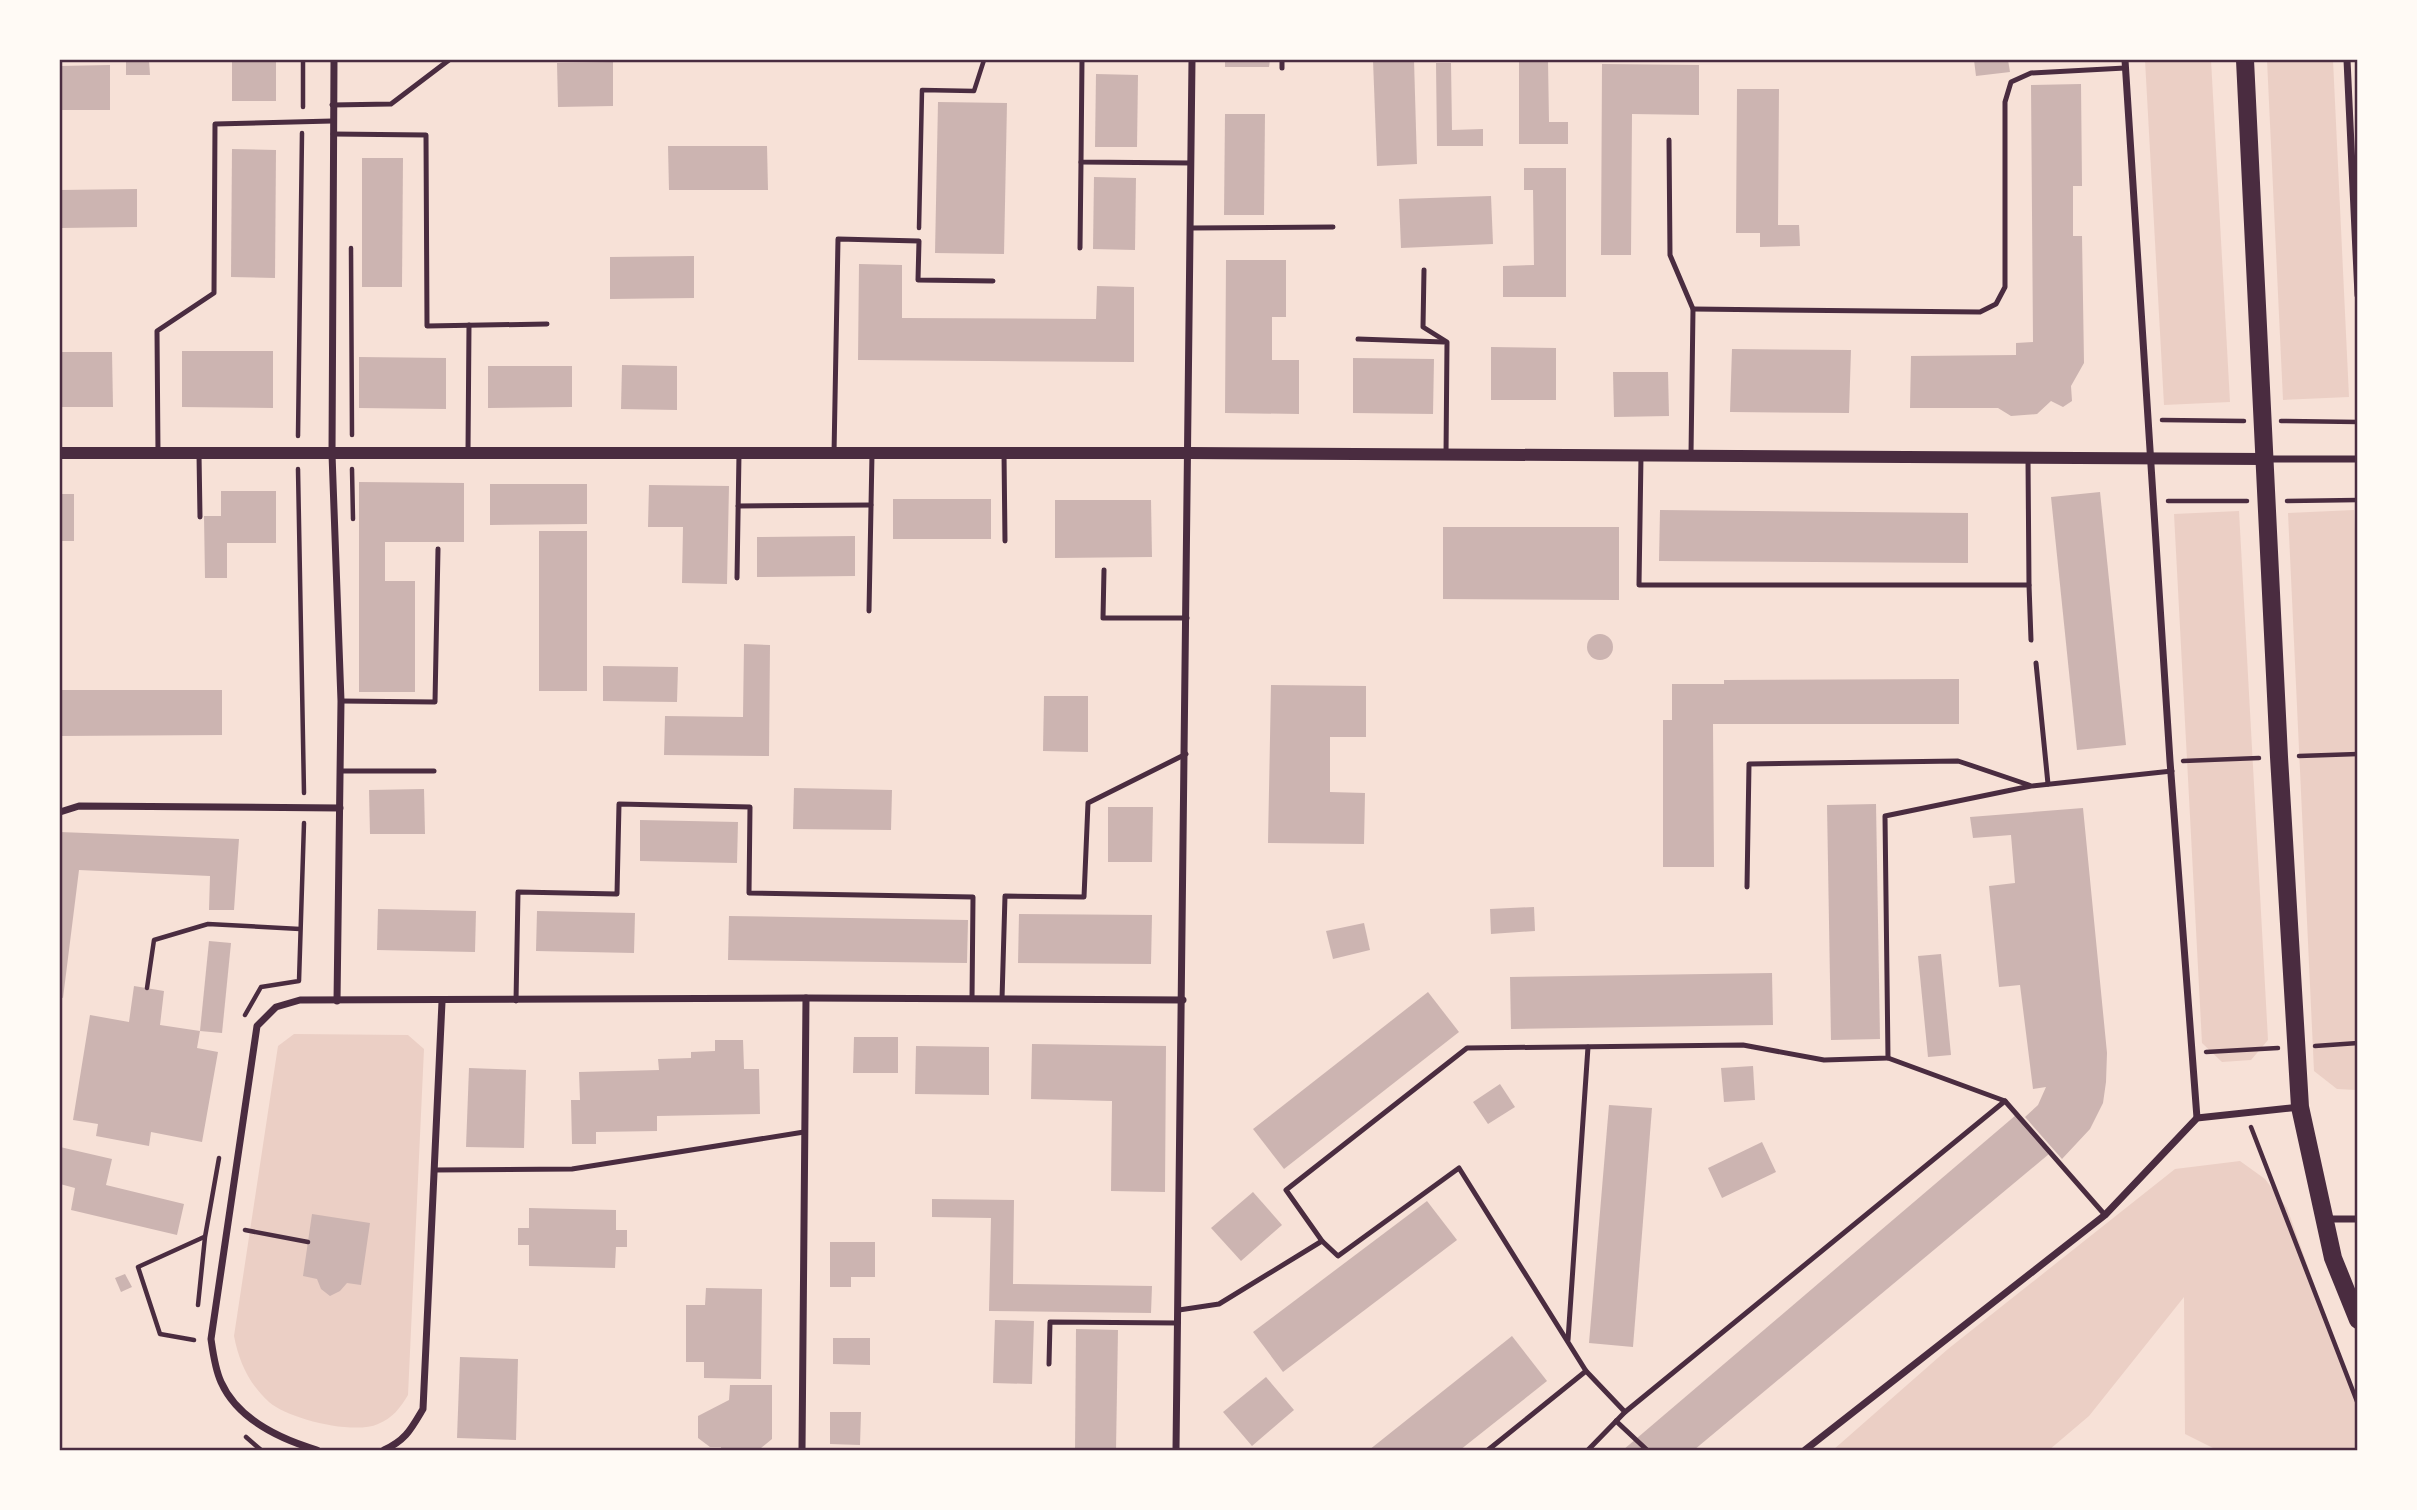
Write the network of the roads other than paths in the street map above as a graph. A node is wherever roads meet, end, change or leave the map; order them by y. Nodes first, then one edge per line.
1 (334, 60) edge
2 (449, 60) edge
3 (1082, 60) edge
4 (1192, 60) edge
5 (1282, 60) edge
6 (2245, 60) edge
7 (2347, 60) edge
8 (2125, 64) edge
9 (1282, 68) dead end
10 (332, 105) junction
11 (332, 121) junction
12 (333, 134) junction
13 (1669, 140) dead end
14 (1081, 162) junction
15 (1191, 163) junction
16 (1191, 228) junction
17 (1333, 228) dead end
18 (1080, 248) dead end
19 (2357, 264) edge
20 (1424, 270) dead end
21 (993, 281) dead end
22 (2357, 295) edge
23 (1693, 309) junction
24 (547, 324) dead end
25 (469, 326) junction
26 (1358, 339) dead end
27 (1447, 342) junction
28 (60, 453) edge
29 (1004, 453) junction
30 (1189, 453) junction
31 (158, 454) junction
32 (199, 454) junction
33 (332, 454) junction
34 (468, 454) junction
35 (739, 454) junction
36 (834, 454) junction
37 (872, 454) junction
38 (1446, 455) junction
39 (1641, 456) junction
40 (1690, 457) junction
41 (2028, 458) junction
42 (2150, 459) junction
43 (2264, 459) junction
44 (2357, 459) edge
45 (871, 505) junction
46 (738, 506) junction
47 (200, 517) dead end
48 (1005, 541) dead end
49 (438, 549) dead end
50 (1104, 570) dead end
51 (737, 578) dead end
52 (2029, 585) junction
53 (869, 611) dead end
54 (1187, 618) junction
55 (2031, 639) dead end
56 (2036, 663) dead end
57 (341, 701) junction
58 (1186, 754) junction
59 (340, 771) junction
60 (434, 771) dead end
61 (2172, 771) junction
62 (2048, 784) junction
63 (2032, 786) junction
64 (340, 808) junction
65 (60, 812) edge
66 (1747, 887) dead end
67 (806, 998) junction
68 (972, 999) junction
69 (1002, 999) junction
70 (1183, 1000) junction
71 (337, 1001) junction
72 (516, 1001) junction
73 (442, 1002) junction
74 (1588, 1047) junction
75 (1888, 1058) junction
76 (2005, 1101) junction
77 (2300, 1107) junction
78 (2197, 1118) junction
79 (804, 1132) junction
80 (434, 1170) junction
81 (2105, 1215) junction
82 (2324, 1219) junction
83 (2357, 1219) edge
84 (1322, 1241) junction
85 (1179, 1310) junction
86 (2357, 1320) edge
87 (1178, 1323) junction
88 (1568, 1342) junction
89 (1049, 1364) dead end
90 (1586, 1371) junction
91 (1625, 1412) junction
92 (1616, 1422) junction
93 (317, 1451) edge
94 (384, 1451) edge
95 (802, 1451) edge
96 (1176, 1451) edge
97 (1488, 1451) edge
98 (1588, 1451) edge
99 (1647, 1451) edge
100 (1805, 1451) edge

1 - 10 street
2 - 10 lane
3 - 14 lane
4 - 15 street
5 - 9 lane
6 - 43 main road
7 - 19 street
8 - 23 lane
8 - 42 street
10 - 11 street
11 - 12 street
11 - 31 lane
12 - 25 lane
12 - 33 street
13 - 23 lane
14 - 15 lane
14 - 18 lane
15 - 16 street
16 - 17 lane
16 - 30 street
19 - 22 street
20 - 27 lane
21 - 36 lane
23 - 40 lane
24 - 25 lane
25 - 34 lane
26 - 27 lane
27 - 38 lane
28 - 31 street
29 - 30 street
29 - 37 street
29 - 48 lane
30 - 38 street
30 - 54 street
31 - 32 street
32 - 33 street
32 - 47 lane
33 - 34 street
33 - 57 street
34 - 35 street
35 - 36 street
35 - 46 lane
36 - 37 street
37 - 45 lane
38 - 39 street
39 - 40 street
39 - 52 lane
40 - 41 street
41 - 42 street
41 - 52 lane
42 - 43 street
42 - 61 street
43 - 44 street
43 - 77 main road
45 - 46 lane
45 - 53 lane
46 - 51 lane
49 - 57 lane
50 - 54 lane
52 - 55 lane
54 - 58 street
56 - 62 lane
57 - 59 street
58 - 69 lane
58 - 70 street
59 - 60 lane
59 - 64 street
61 - 62 lane
61 - 78 street
62 - 63 lane
63 - 66 lane
63 - 75 lane
64 - 65 street
64 - 71 street
67 - 68 street
67 - 72 street
67 - 79 street
68 - 69 street
68 - 72 lane
69 - 70 street
70 - 85 street
71 - 73 street
71 - 93 street
72 - 73 street
73 - 80 street
74 - 75 lane
74 - 84 lane
74 - 88 lane
75 - 76 lane
76 - 81 lane
76 - 91 lane
77 - 78 street
77 - 82 main road
78 - 81 street
79 - 80 lane
79 - 95 street
80 - 94 street
81 - 100 street
82 - 83 street
82 - 86 main road
84 - 85 lane
84 - 88 lane
85 - 87 street
87 - 89 lane
87 - 96 street
88 - 90 lane
90 - 91 lane
90 - 97 lane
91 - 92 lane
92 - 98 lane
92 - 99 lane

